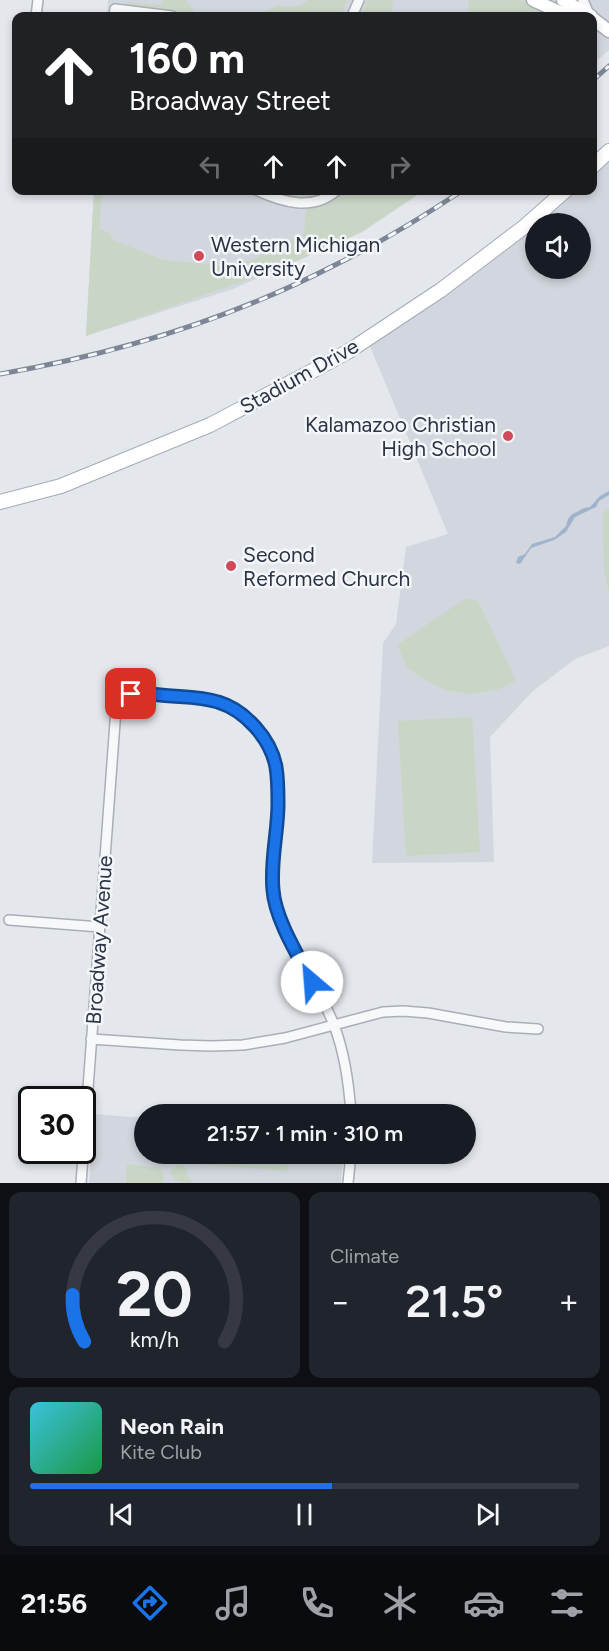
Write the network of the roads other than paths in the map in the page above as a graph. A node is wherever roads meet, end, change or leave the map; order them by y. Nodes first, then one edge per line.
1 (533, 0) edge
2 (563, 0) edge
3 (115, 12) edge
4 (139, 12) edge
5 (559, 12) edge
6 (583, 12) edge
7 (597, 22) edge
8 (609, 31) edge
9 (609, 151) edge
10 (597, 162) edge
11 (268, 195) edge
12 (330, 195) edge
13 (560, 195) edge
14 (0, 502) edge
15 (9, 920) dead end
16 (100, 927) junction
17 (334, 1025) junction
18 (538, 1029) dead end
19 (91, 1039) junction
20 (350, 1104) edge
21 (350, 1164) edge
22 (81, 1183) edge
23 (348, 1183) edge

1 - 5 street
2 - 6 street
3 - 4 street
7 - 8 street
9 - 10 main road
11 - 12 street
13 - 14 main road, Stadium Drive
15 - 16 street
16 - 17 street, Broadway Avenue
16 - 19 street, Broadway Avenue
17 - 18 street
17 - 19 street
17 - 20 street
19 - 22 street, Broadway Avenue
21 - 23 street

